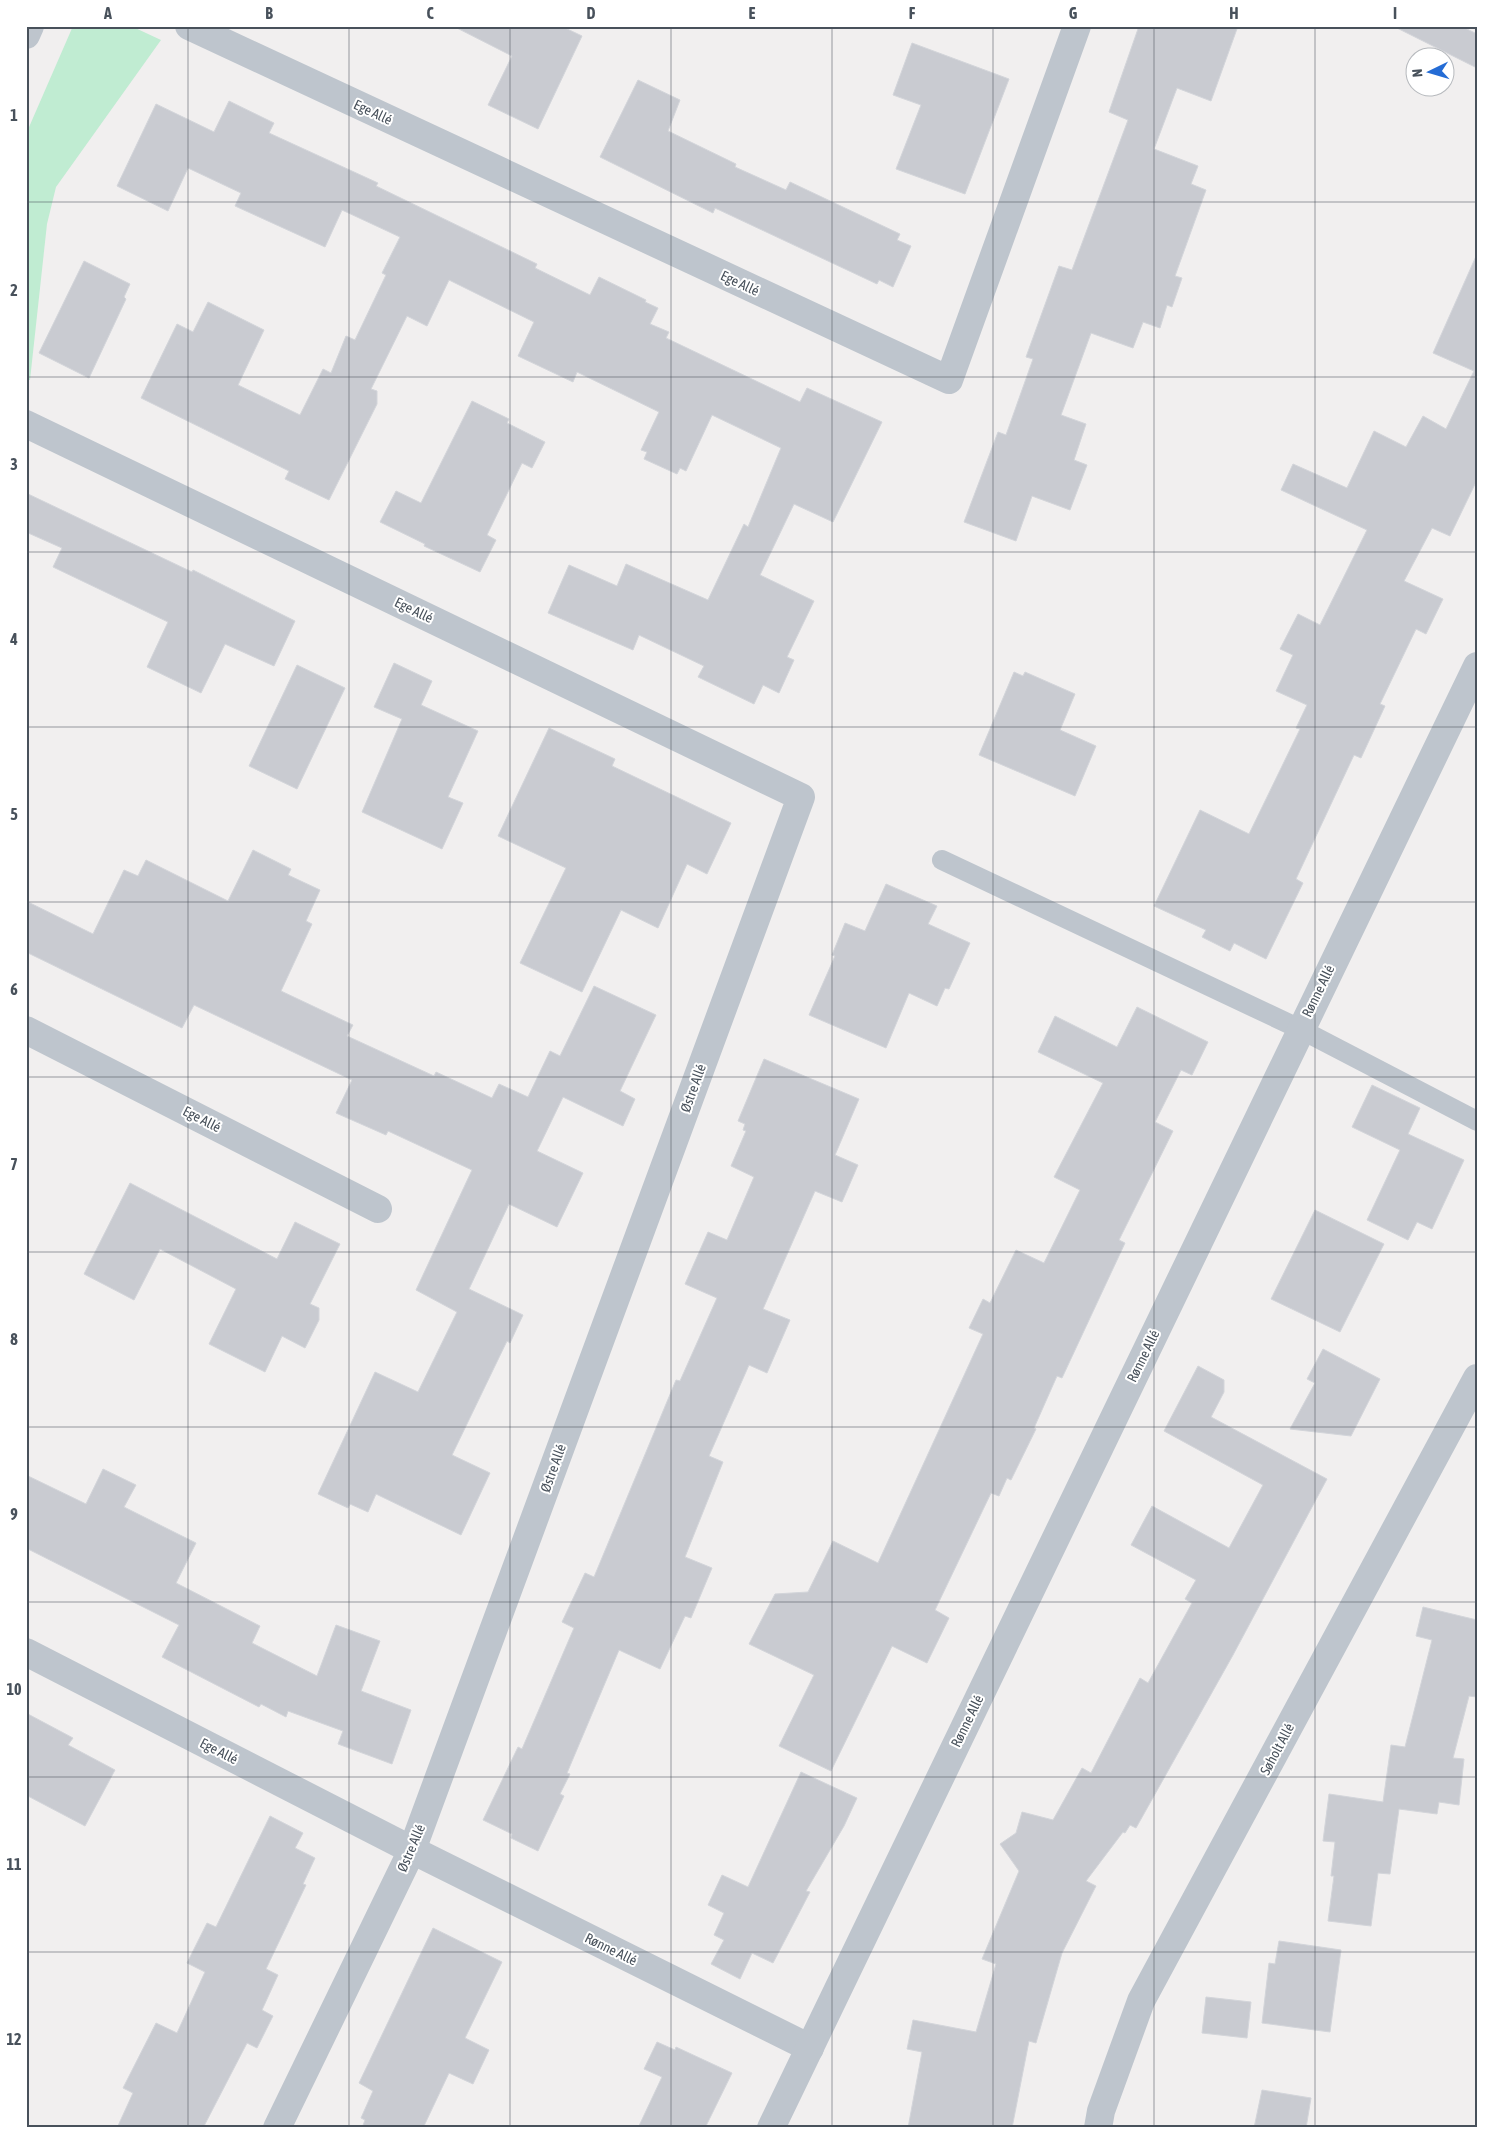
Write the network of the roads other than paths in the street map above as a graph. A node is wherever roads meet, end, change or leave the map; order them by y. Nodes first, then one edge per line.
1 (30, 26) edge
2 (188, 26) edge
3 (1078, 26) edge
4 (26, 34) edge
5 (26, 424) edge
6 (1477, 666) edge
7 (801, 797) joint
8 (942, 860) dead end
9 (1300, 1029) junction
10 (26, 1030) edge
11 (1477, 1121) edge
12 (378, 1208) dead end
13 (1477, 1378) edge
14 (26, 1652) edge
15 (412, 1850) junction
16 (810, 2048) junction
17 (277, 2128) edge
18 (771, 2128) edge
19 (1098, 2128) edge

1 - 4 street
2 - 3 street, Ege Allé
5 - 7 street, Ege Allé
6 - 9 street, Rønne Allé
7 - 15 street, Østre Allé
8 - 9 lane
9 - 11 lane
9 - 16 street, Rønne Allé
10 - 12 street, Ege Allé
13 - 19 street, Søholt Allé
14 - 15 street, Ege Allé
15 - 16 street, Rønne Allé
15 - 17 street, Østre Allé
16 - 18 street, Rønne Allé

